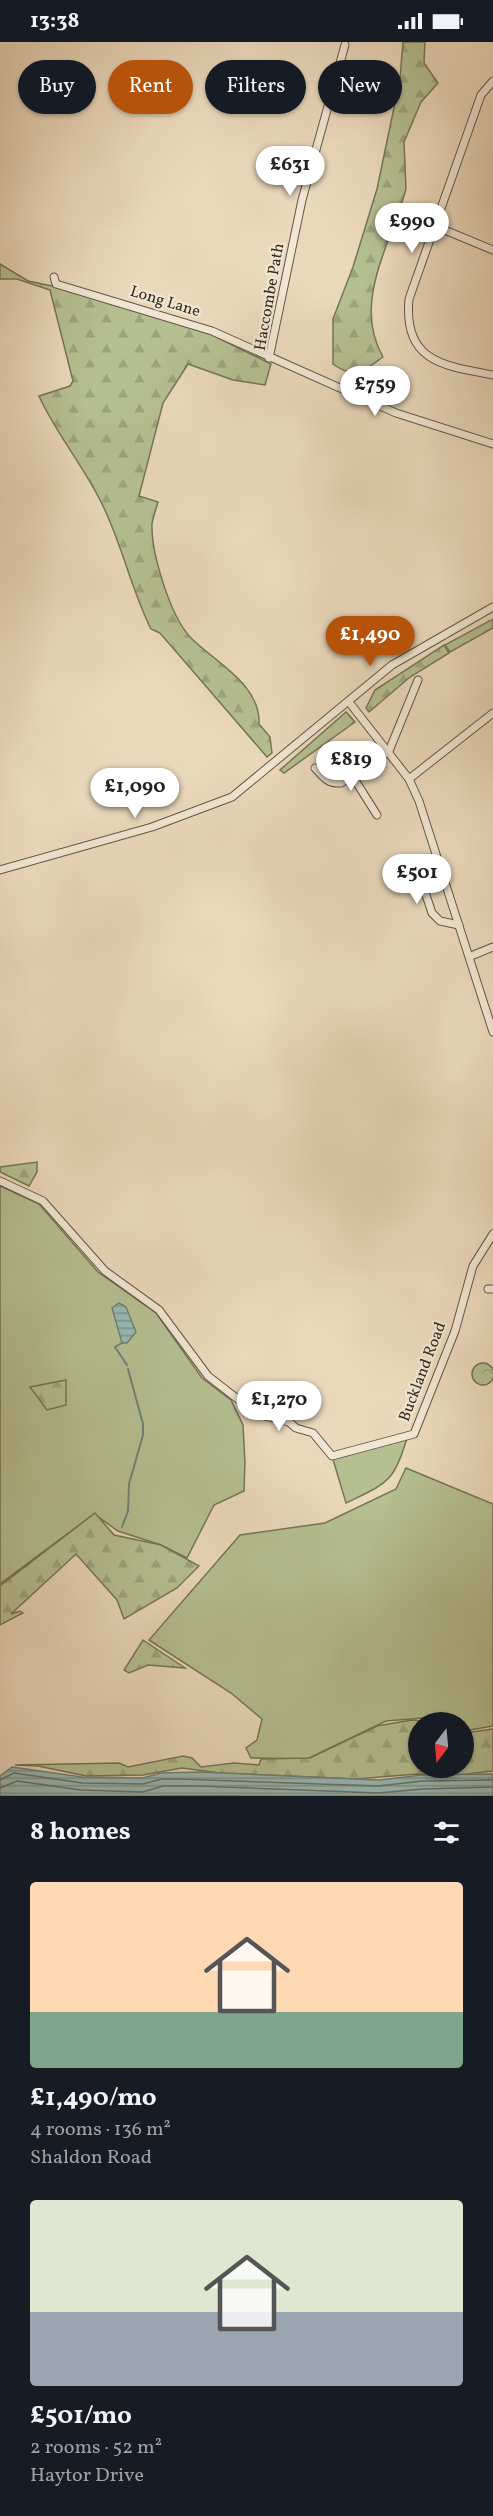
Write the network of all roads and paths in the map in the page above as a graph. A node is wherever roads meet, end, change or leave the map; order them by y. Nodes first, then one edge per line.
1 (345, 45) dead end
2 (493, 81) edge
3 (435, 226) junction
4 (493, 250) edge
5 (54, 277) dead end
6 (269, 358) junction
7 (493, 375) edge
8 (493, 444) edge
9 (493, 607) edge
10 (418, 680) dead end
11 (349, 702) junction
12 (493, 713) edge
13 (389, 751) junction
14 (315, 768) dead end
15 (353, 777) junction
16 (409, 779) junction
17 (377, 815) dead end
18 (439, 865) junction
19 (0, 870) edge
20 (459, 924) junction
21 (493, 948) edge
22 (471, 956) junction
23 (493, 1032) edge
24 (0, 1181) edge
25 (493, 1234) edge

1 - 6 street, Haccombe Path
2 - 3 street
3 - 4 street
3 - 7 street
5 - 6 street, Long Lane
6 - 8 street, Haccombe Path
9 - 11 street
10 - 13 street
11 - 13 street
11 - 19 street
12 - 16 street
13 - 15 street
13 - 16 street
14 - 15 street
15 - 17 street
16 - 18 street
18 - 20 street
18 - 20 street
20 - 22 street
21 - 22 street
22 - 23 street
24 - 25 street, Buckland Road

